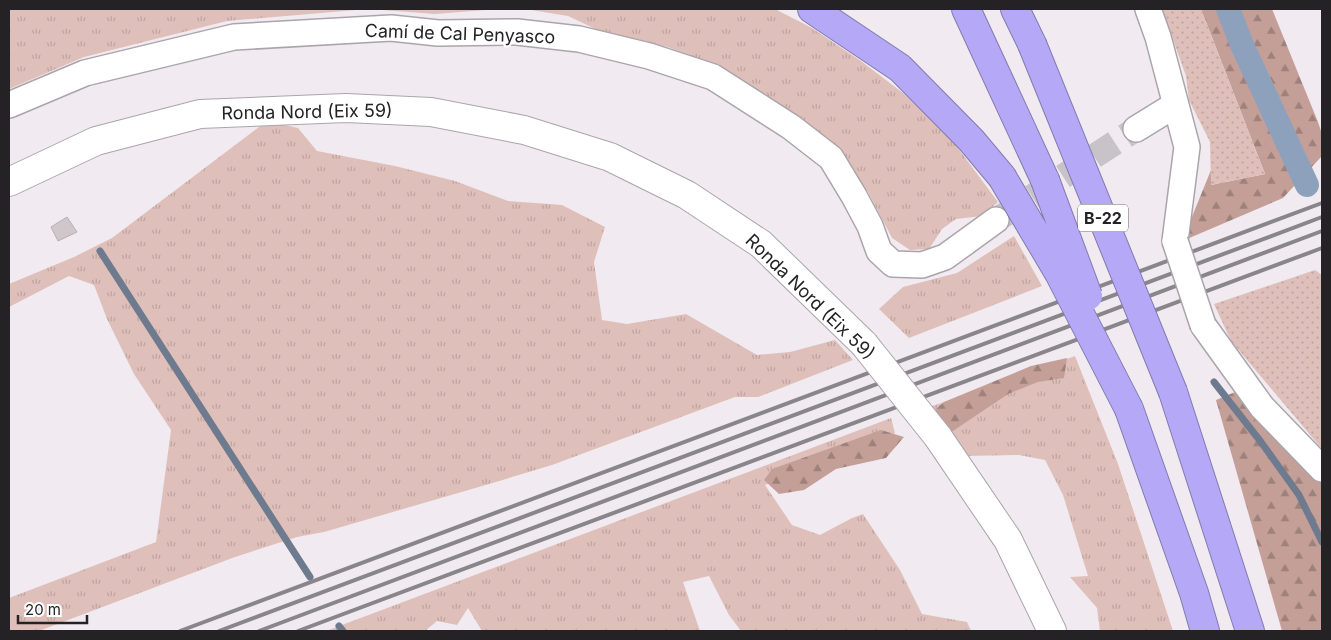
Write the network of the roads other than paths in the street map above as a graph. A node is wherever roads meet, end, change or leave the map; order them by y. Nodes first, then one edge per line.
1 (812, 9) edge
2 (966, 9) edge
3 (1015, 9) edge
4 (1020, 9) edge
5 (1148, 9) edge
6 (1032, 44) junction
7 (9, 104) edge
8 (1175, 105) junction
9 (1136, 129) tunnel mouth
10 (9, 182) edge
11 (996, 220) tunnel mouth
12 (1130, 409) junction
13 (1322, 469) edge
14 (1052, 631) edge
15 (1205, 631) edge
16 (1250, 631) edge

1 - 12 highway, bridge
2 - 12 highway, B-22, bridge
3 - 6 highway, B-22
4 - 6 highway
5 - 8 street
6 - 16 highway, B-22, bridge
7 - 11 street, Camí de Cal Penyasco
8 - 9 street
8 - 13 street, bridge
10 - 14 main road, Ronda Nord (Eix 59), bridge
12 - 15 highway, B-22

